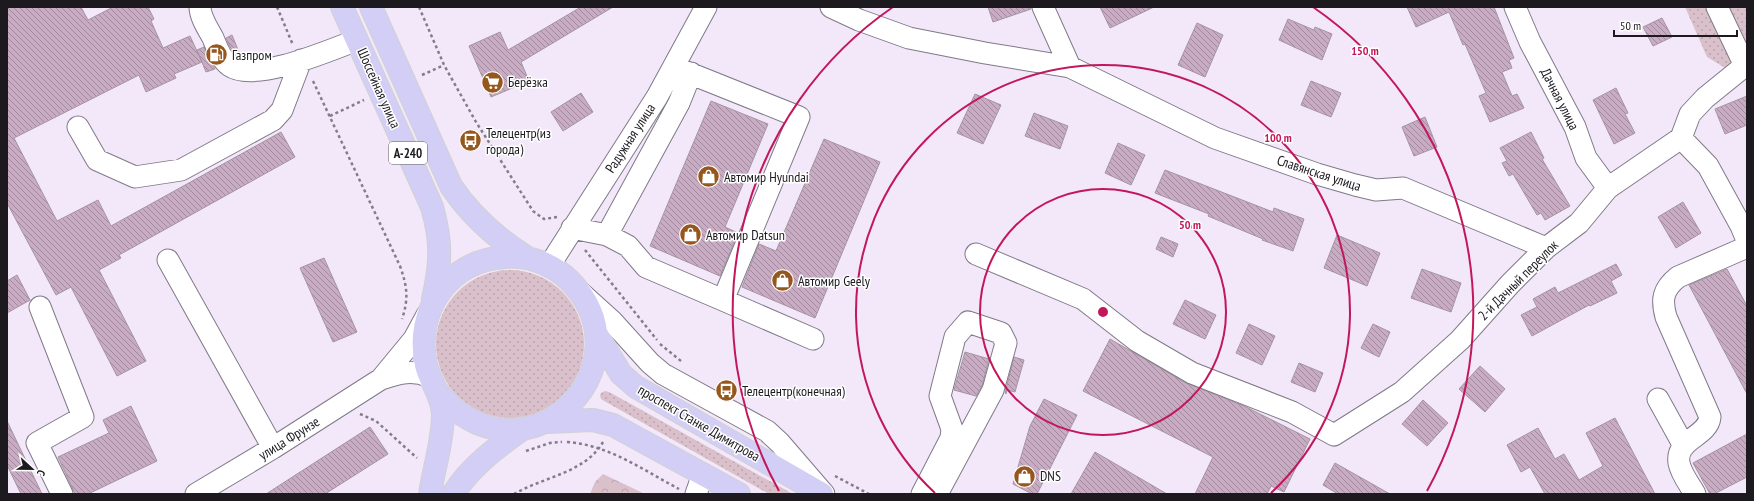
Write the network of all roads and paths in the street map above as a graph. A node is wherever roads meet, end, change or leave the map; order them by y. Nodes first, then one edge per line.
1 (200, 7) edge
2 (277, 7) edge
3 (342, 7) edge
4 (372, 7) edge
5 (418, 7) edge
6 (706, 7) edge
7 (831, 7) edge
8 (1043, 7) edge
9 (1516, 7) edge
10 (1717, 7) edge
11 (357, 40) junction
12 (301, 60) junction
13 (1746, 65) edge
14 (1070, 67) junction
15 (682, 70) junction
16 (78, 127) dead end
17 (1681, 138) junction
18 (1608, 188) junction
19 (577, 226) junction
20 (607, 235) junction
21 (1747, 240) edge
22 (1747, 247) edge
23 (1546, 248) junction
24 (976, 254) dead end
25 (528, 258) junction
26 (168, 260) dead end
27 (549, 266) junction
28 (578, 289) junction
29 (723, 300) junction
30 (40, 307) dead end
31 (431, 307) junction
32 (401, 324) dead end
33 (596, 333) junction
34 (813, 339) dead end
35 (687, 366) dead end
36 (381, 379) junction
37 (434, 384) junction
38 (1658, 399) dead end
39 (349, 400) junction
40 (534, 426) junction
41 (1684, 446) junction
42 (273, 448) junction
43 (522, 452) dead end
44 (423, 463) dead end
45 (703, 474) junction
46 (831, 474) dead end
47 (689, 492) edge
48 (62, 494) edge
49 (196, 494) edge
50 (430, 494) edge
51 (453, 494) edge
52 (740, 494) edge
53 (823, 494) edge
54 (869, 494) edge
55 (922, 494) edge
56 (937, 494) edge
57 (1695, 494) edge

1 - 12 street
2 - 12 path
3 - 11 main road, Шоссейная улица / А-240
4 - 25 main road, Шоссейная улица / А-240
5 - 19 path
6 - 15 street, Радужная улица
7 - 14 street, Славянская улица
8 - 14 street
9 - 18 street, Дачная улица
10 - 13 street
11 - 12 street
11 - 31 main road, Шоссейная улица / А-240
12 - 16 street
12 - 32 path
13 - 17 street
14 - 23 street, Славянская улица
15 - 19 street, Радужная улица
15 - 20 street
15 - 29 street
17 - 18 street, 2-й Дачный переулок
17 - 21 street
18 - 23 street, 2-й Дачный переулок
19 - 20 street
19 - 27 street, Радужная улица
19 - 35 path
20 - 29 street
22 - 41 street
23 - 24 street, 2-й Дачный переулок
25 - 27 main road
25 - 31 main road
26 - 42 street
27 - 28 main road
28 - 33 main road
28 - 53 street
29 - 34 street
30 - 48 street
31 - 36 street
31 - 37 main road
33 - 40 main road
33 - 53 main road, проспект Станке Димитрова
36 - 37 street
36 - 39 street, улица Фрунзе
37 - 40 main road
37 - 50 main road
38 - 41 street
39 - 42 street, улица Фрунзе
39 - 44 path
40 - 45 main road
40 - 51 main road
41 - 57 street
42 - 49 street, улица Фрунзе
43 - 47 path
45 - 47 street
45 - 52 main road
46 - 54 path
55 - 56 street

